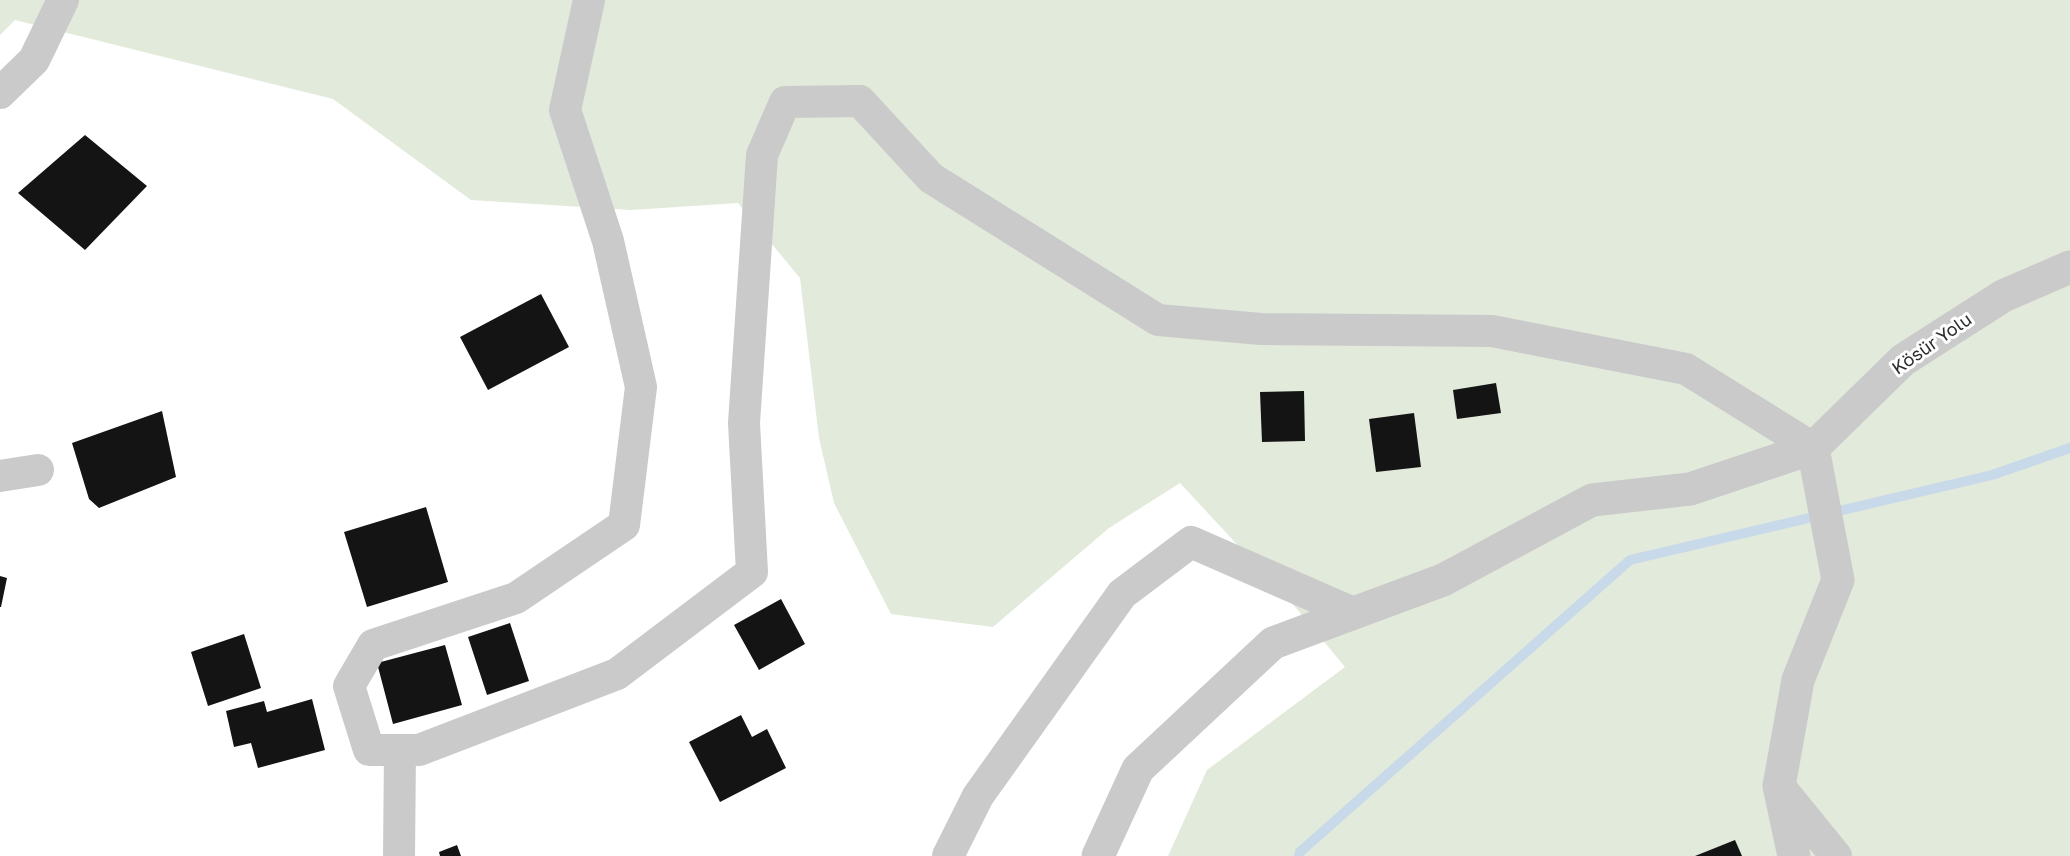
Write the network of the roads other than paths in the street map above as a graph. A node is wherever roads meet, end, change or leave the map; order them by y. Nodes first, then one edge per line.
1 (63, 0) edge
2 (589, 0) edge
3 (0, 93) edge
4 (2070, 267) edge
5 (1813, 448) junction
6 (38, 470) dead end
7 (0, 476) edge
8 (1353, 613) junction
9 (400, 750) junction
10 (1779, 786) junction
11 (399, 856) edge
12 (948, 856) edge
13 (1098, 856) edge
14 (1794, 856) edge
15 (1836, 856) edge

1 - 3 street
2 - 9 street
4 - 5 street, Kösür Yolu
5 - 8 street
5 - 9 street
5 - 10 street
6 - 7 street
8 - 12 street
8 - 13 street
9 - 11 street
10 - 14 street
10 - 15 street

